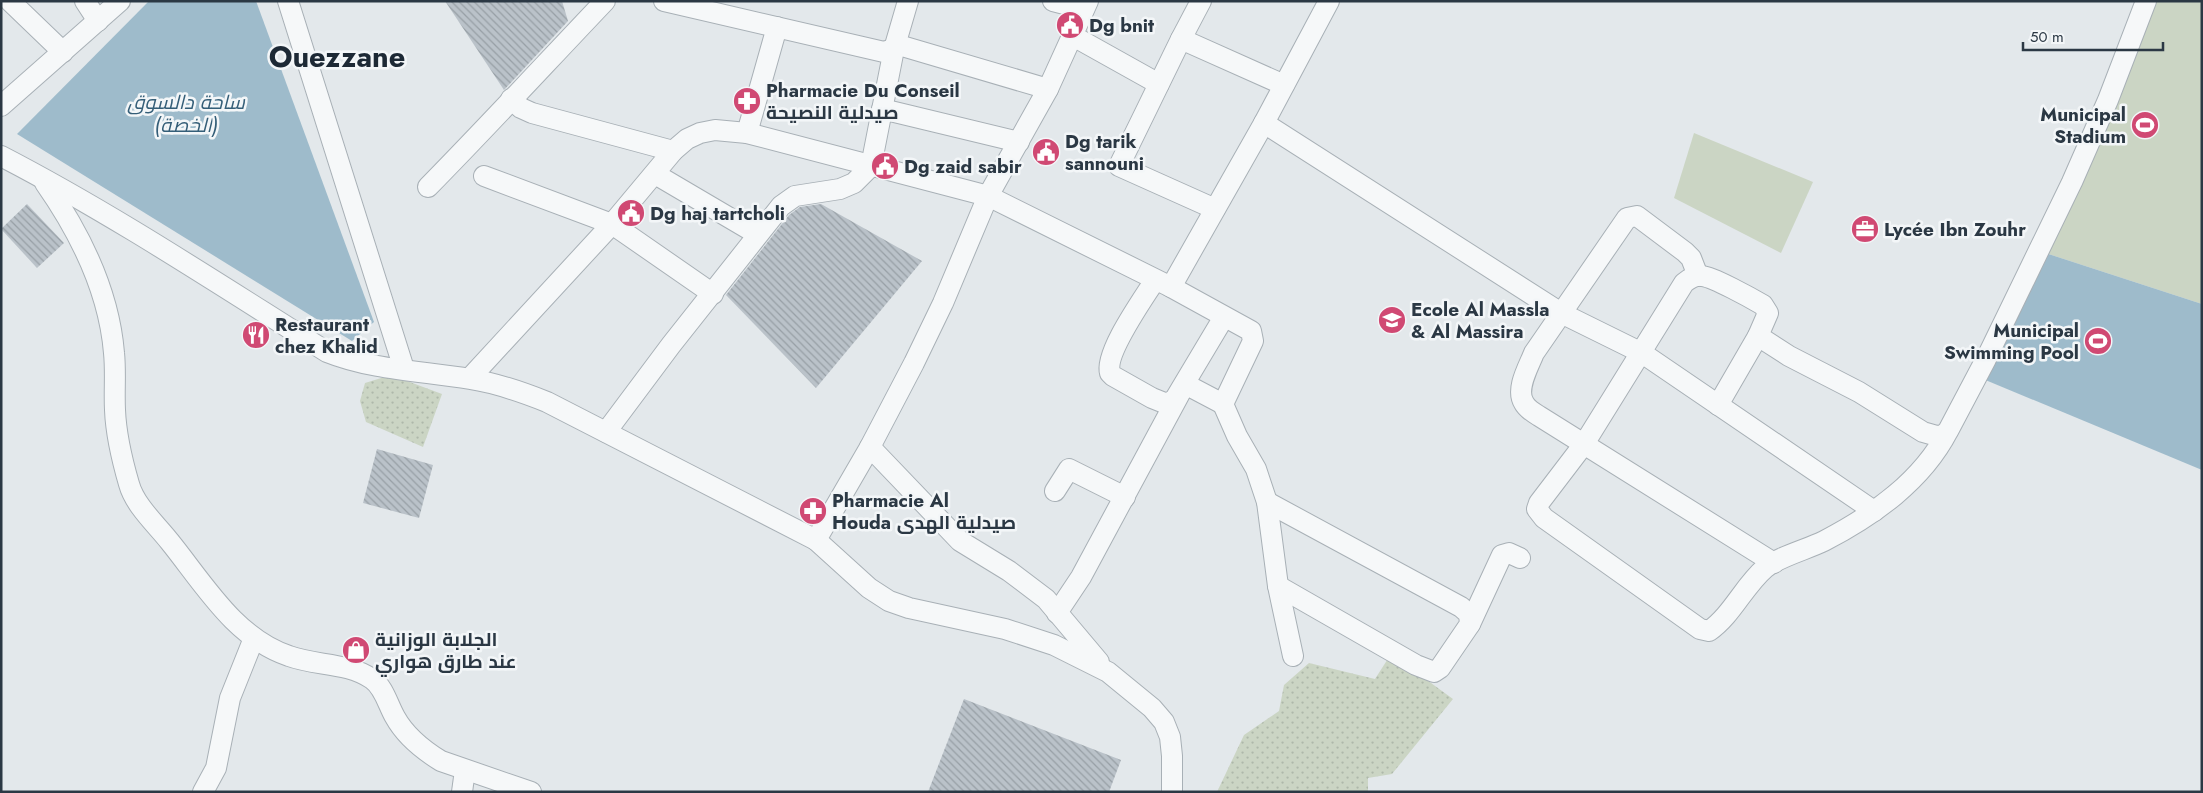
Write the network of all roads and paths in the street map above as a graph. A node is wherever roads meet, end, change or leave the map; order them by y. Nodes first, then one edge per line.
1 (10, 1) edge
2 (85, 1) edge
3 (120, 1) edge
4 (288, 1) edge
5 (605, 1) edge
6 (664, 1) edge
7 (908, 1) edge
8 (1053, 1) edge
9 (1201, 1) edge
10 (1330, 1) edge
11 (2146, 1) edge
12 (1086, 5) edge
13 (98, 22) junction
14 (777, 27) junction
15 (1073, 36) junction
16 (1181, 39) junction
17 (894, 49) junction
18 (63, 52) junction
19 (1159, 84) junction
20 (1284, 85) junction
21 (1048, 89) junction
22 (511, 99) junction
23 (1, 106) edge
24 (882, 109) junction
25 (1264, 124) junction
26 (747, 133) junction
27 (1019, 142) junction
28 (673, 151) junction
29 (1, 156) edge
30 (871, 166) junction
31 (655, 174) junction
32 (39, 176) junction
33 (484, 176) dead end
34 (428, 187) dead end
35 (988, 196) junction
36 (1215, 209) junction
37 (612, 224) junction
38 (757, 234) junction
39 (1698, 276) junction
40 (1163, 283) junction
41 (713, 294) junction
42 (1560, 313) junction
43 (1224, 317) junction
44 (1758, 336) junction
45 (1642, 353) junction
46 (404, 370) junction
47 (470, 378) junction
48 (1184, 384) junction
49 (1223, 404) junction
50 (1718, 405) junction
51 (1948, 431) junction
52 (606, 432) junction
53 (1584, 444) junction
54 (870, 447) junction
55 (1055, 491) dead end
56 (1125, 497) junction
57 (1267, 502) junction
58 (1874, 511) junction
59 (816, 540) junction
60 (1520, 558) dead end
61 (1774, 563) junction
62 (1278, 586) junction
63 (1057, 613) junction
64 (1470, 624) junction
65 (254, 638) junction
66 (1293, 656) dead end
67 (1108, 672) junction
68 (465, 770) junction
69 (204, 792) edge
70 (462, 792) edge
71 (531, 792) edge
72 (1172, 792) edge

1 - 18 street
2 - 13 street
3 - 13 street
4 - 46 street
5 - 22 street
6 - 14 street
7 - 17 street
8 - 12 street
9 - 16 street
10 - 20 street
11 - 51 street
12 - 15 street
13 - 18 street
14 - 17 street
14 - 26 street
15 - 19 street
15 - 21 street
16 - 19 street
16 - 20 street
17 - 21 street
17 - 24 street
18 - 23 street
19 - 36 street
20 - 25 street
21 - 27 street
22 - 28 street
22 - 34 street
24 - 27 street
24 - 30 street
25 - 36 street
25 - 42 street
26 - 28 street
26 - 30 street
27 - 35 street
28 - 31 street
29 - 32 street
30 - 35 street
30 - 38 street
31 - 37 street
31 - 38 street
32 - 46 street
32 - 65 street
33 - 37 street
35 - 40 street
35 - 54 street
36 - 40 street
37 - 41 street
37 - 47 street
38 - 41 street
39 - 42 street
39 - 44 street
39 - 45 street
40 - 43 street
40 - 48 street
41 - 52 street
42 - 45 street
42 - 53 street
43 - 48 street
43 - 49 street
44 - 50 street
44 - 51 street
45 - 50 street
45 - 53 street
46 - 47 street
47 - 52 street
48 - 49 street
48 - 56 street
49 - 57 street
50 - 58 street
51 - 58 street
52 - 59 street
53 - 61 street
53 - 61 street
54 - 59 street
54 - 63 street
55 - 56 street
56 - 63 street
57 - 62 street
57 - 64 street
58 - 61 street
59 - 67 street
60 - 64 street
62 - 64 street
62 - 66 street
63 - 67 street
65 - 68 street
65 - 69 street
67 - 72 street
68 - 70 street
68 - 71 street

